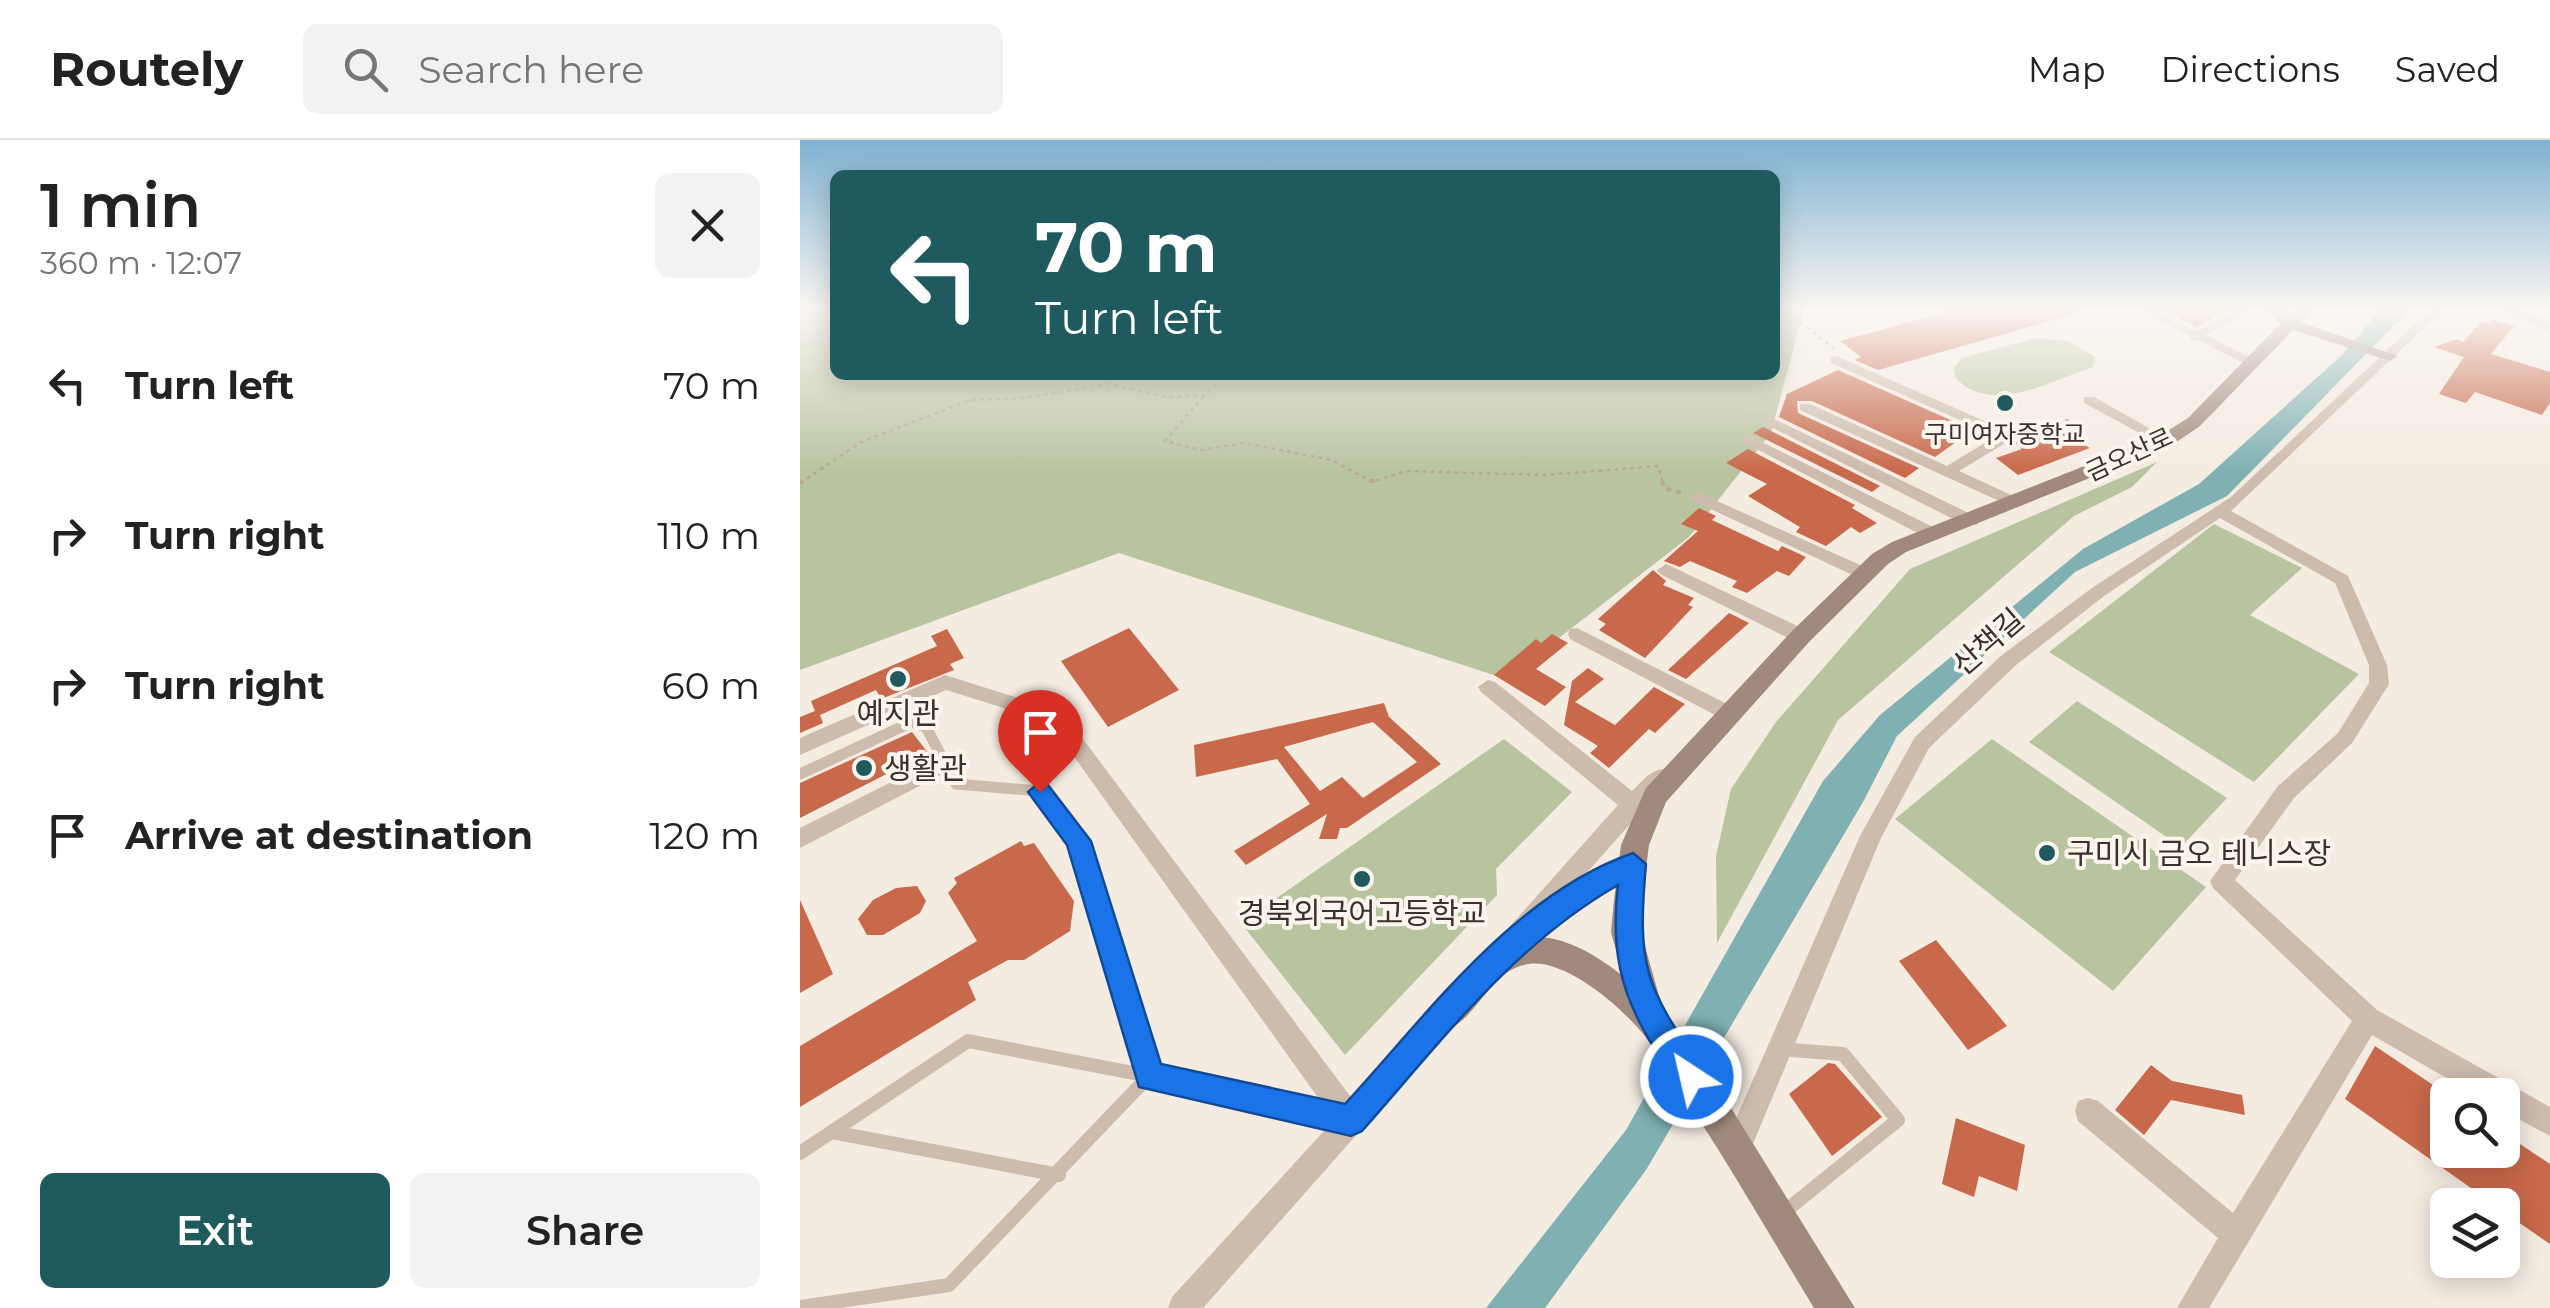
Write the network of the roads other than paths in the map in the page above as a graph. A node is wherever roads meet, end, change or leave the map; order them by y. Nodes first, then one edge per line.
1 (2251, 362) edge
2 (1842, 363) edge
3 (2383, 363) edge
4 (2089, 400) dead end
5 (1805, 407) dead end
6 (1770, 421) dead end
7 (1748, 440) dead end
8 (2165, 441) junction
9 (1950, 470) junction
10 (1698, 497) road end
11 (2016, 503) junction
12 (2219, 512) junction
13 (1972, 521) junction
14 (1933, 534) junction
15 (1666, 570) dead end
16 (1863, 572) junction
17 (1577, 634) dead end
18 (1801, 636) junction
19 (1488, 687) dead end
20 (1728, 713) junction
21 (800, 747) edge
22 (1695, 748) junction
23 (945, 763) junction
24 (800, 774) edge
25 (1632, 804) junction
26 (800, 838) edge
27 (1633, 864) junction
28 (1499, 956) junction
29 (1447, 1014) junction
30 (1649, 1017) junction
31 (2368, 1019) junction
32 (1779, 1048) junction
33 (1150, 1076) junction
34 (2472, 1078) edge
35 (2520, 1105) edge
36 (2088, 1111) dead end
37 (1351, 1120) junction
38 (2550, 1122) edge
39 (832, 1132) junction
40 (1737, 1148) junction
41 (800, 1154) edge
42 (1059, 1175) junction
43 (1778, 1217) junction
44 (2235, 1233) junction
45 (800, 1307) edge
46 (1183, 1308) edge
47 (1836, 1308) edge
48 (2192, 1308) edge

1 - 8 street, 금오산로
2 - 9 street
3 - 12 street, 산책길
4 - 8 street
5 - 9 street
6 - 13 street
7 - 14 street
8 - 11 street, 금오산로
9 - 11 street
10 - 16 street
11 - 13 street, 금오산로
12 - 31 street
12 - 32 street, 산책길
13 - 14 street, 금오산로
14 - 16 street, 금오산로
15 - 18 street
16 - 18 street, 금오산로
17 - 20 street
18 - 20 street, 금오산로
19 - 25 street
20 - 22 street, 금오산로
21 - 37 street
22 - 25 street
22 - 27 street, 금오산로
23 - 24 lane
23 - 26 street
23 - 33 lane
25 - 28 street
27 - 28 street
27 - 30 street, 금오산로
28 - 29 street
29 - 30 street
29 - 37 street
30 - 40 street, 금오산로
31 - 34 street
31 - 44 street
32 - 40 street, 산책길
32 - 43 lane
33 - 37 lane
33 - 39 lane
33 - 42 lane
35 - 38 street
36 - 44 street
37 - 46 street
39 - 41 lane
39 - 42 lane
40 - 43 street, 금오산로
42 - 45 lane
43 - 47 street, 금오산로
44 - 48 street

